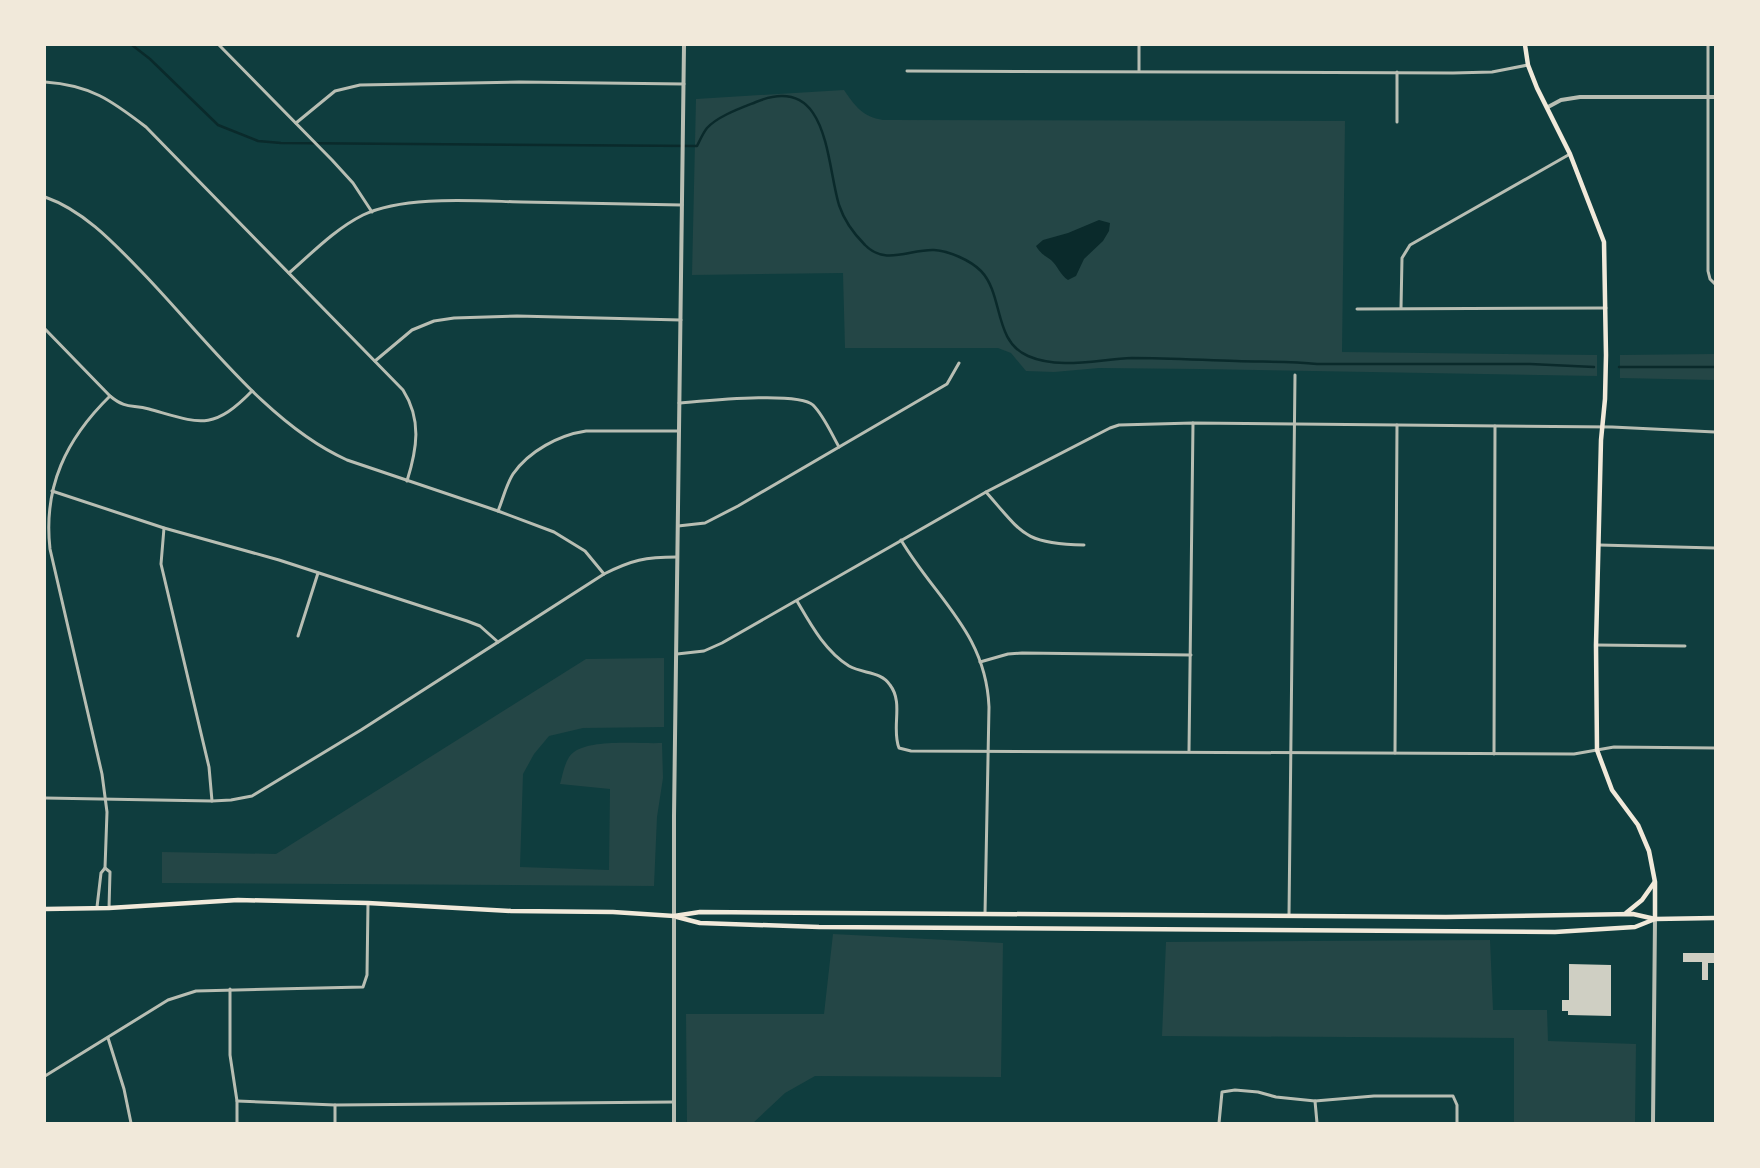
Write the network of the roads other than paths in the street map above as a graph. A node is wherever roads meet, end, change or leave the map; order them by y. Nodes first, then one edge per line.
1 (219, 45) edge
2 (684, 45) edge
3 (1139, 45) edge
4 (1525, 45) edge
5 (1708, 45) edge
6 (1528, 65) junction
7 (907, 71) dead end
8 (1139, 71) junction
9 (1397, 72) junction
10 (45, 82) edge
11 (684, 84) junction
12 (1708, 97) junction
13 (1715, 97) edge
14 (1548, 107) junction
15 (1397, 122) dead end
16 (296, 123) junction
17 (1570, 154) junction
18 (45, 197) edge
19 (682, 205) junction
20 (372, 212) junction
21 (289, 274) junction
22 (1715, 284) edge
23 (1401, 308) junction
24 (1607, 308) junction
25 (1357, 309) dead end
26 (681, 320) junction
27 (45, 329) edge
28 (374, 361) junction
29 (959, 363) dead end
30 (1295, 374) dead end
31 (252, 391) junction
32 (110, 396) junction
33 (680, 403) junction
34 (1193, 422) junction
35 (1294, 423) junction
36 (1397, 425) junction
37 (1496, 426) junction
38 (1602, 426) junction
39 (679, 431) junction
40 (1715, 432) edge
41 (839, 447) junction
42 (407, 481) junction
43 (52, 491) junction
44 (986, 492) junction
45 (498, 511) junction
46 (678, 526) junction
47 (164, 528) junction
48 (901, 540) junction
49 (1084, 545) dead end
50 (1598, 545) junction
51 (1715, 548) edge
52 (677, 557) junction
53 (318, 573) junction
54 (604, 574) junction
55 (797, 601) junction
56 (298, 636) dead end
57 (498, 642) junction
58 (1596, 645) junction
59 (1685, 646) dead end
60 (677, 654) junction
61 (1191, 656) junction
62 (980, 662) junction
63 (1715, 748) edge
64 (1597, 750) junction
65 (988, 751) junction
66 (1189, 752) junction
67 (1292, 752) junction
68 (1395, 753) junction
69 (1494, 754) junction
70 (45, 798) edge
71 (212, 800) junction
72 (106, 801) junction
73 (105, 868) junction
74 (1655, 882) junction
75 (368, 903) junction
76 (97, 907) junction
77 (109, 908) junction
78 (45, 909) edge
79 (985, 914) junction
80 (1624, 915) junction
81 (674, 916) junction
82 (1289, 916) junction
83 (1655, 918) junction
84 (1715, 918) edge
85 (230, 989) junction
86 (108, 1038) junction
87 (45, 1076) edge
88 (237, 1101) junction
89 (1315, 1101) junction
90 (674, 1102) junction
91 (335, 1105) junction
92 (131, 1123) edge
93 (237, 1123) edge
94 (335, 1123) edge
95 (674, 1123) edge
96 (1219, 1123) edge
97 (1316, 1123) edge
98 (1457, 1123) edge
99 (1653, 1123) edge

1 - 16 street
2 - 11 street
3 - 8 street
4 - 6 main road
5 - 12 street
6 - 9 street
6 - 14 main road
7 - 8 street
8 - 9 street
9 - 15 street
10 - 21 street
11 - 16 street
11 - 19 street
12 - 13 street
12 - 14 street
12 - 22 street
14 - 17 main road
16 - 20 street
17 - 23 street
17 - 24 main road
18 - 31 street
19 - 20 street
19 - 26 street
20 - 21 street
21 - 28 street
23 - 24 street
23 - 25 street
24 - 38 main road
26 - 28 street
26 - 33 street
27 - 32 street
28 - 42 street
29 - 41 street
30 - 35 street
31 - 32 street
31 - 42 street
32 - 43 street
33 - 39 street
33 - 41 street
34 - 35 street
34 - 44 street
34 - 61 street
35 - 36 street
35 - 67 street
36 - 37 street
36 - 68 street
37 - 38 street
37 - 69 street
38 - 40 street
38 - 50 main road
39 - 45 street
39 - 46 street
41 - 46 street
42 - 45 street
43 - 47 street
43 - 72 street
44 - 48 street
44 - 49 street
45 - 54 street
46 - 52 street
47 - 53 street
47 - 71 street
48 - 55 street
48 - 62 street
50 - 51 street
50 - 58 main road
52 - 54 street
52 - 60 street
53 - 56 street
53 - 57 street
54 - 57 street
55 - 60 street
55 - 65 street
57 - 71 street
58 - 59 street
58 - 64 main road
60 - 81 street
61 - 62 street
61 - 66 street
62 - 65 street
63 - 64 street
64 - 69 street
64 - 74 main road
65 - 66 street
65 - 79 street
66 - 67 street
67 - 68 street
67 - 82 street
68 - 69 street
70 - 72 street
71 - 72 street
72 - 73 street
73 - 76 street
73 - 77 street
74 - 80 main road
74 - 83 main road
75 - 77 main road
75 - 81 main road
75 - 85 street
76 - 77 main road
76 - 78 main road
79 - 81 main road
79 - 82 main road
80 - 82 main road
80 - 83 main road
81 - 83 main road
81 - 90 street
83 - 84 main road
83 - 99 street
85 - 86 street
85 - 88 street
86 - 87 street
86 - 92 street
88 - 91 street
88 - 93 street
89 - 96 street
89 - 97 street
89 - 98 street
90 - 91 street
90 - 95 street
91 - 94 street

